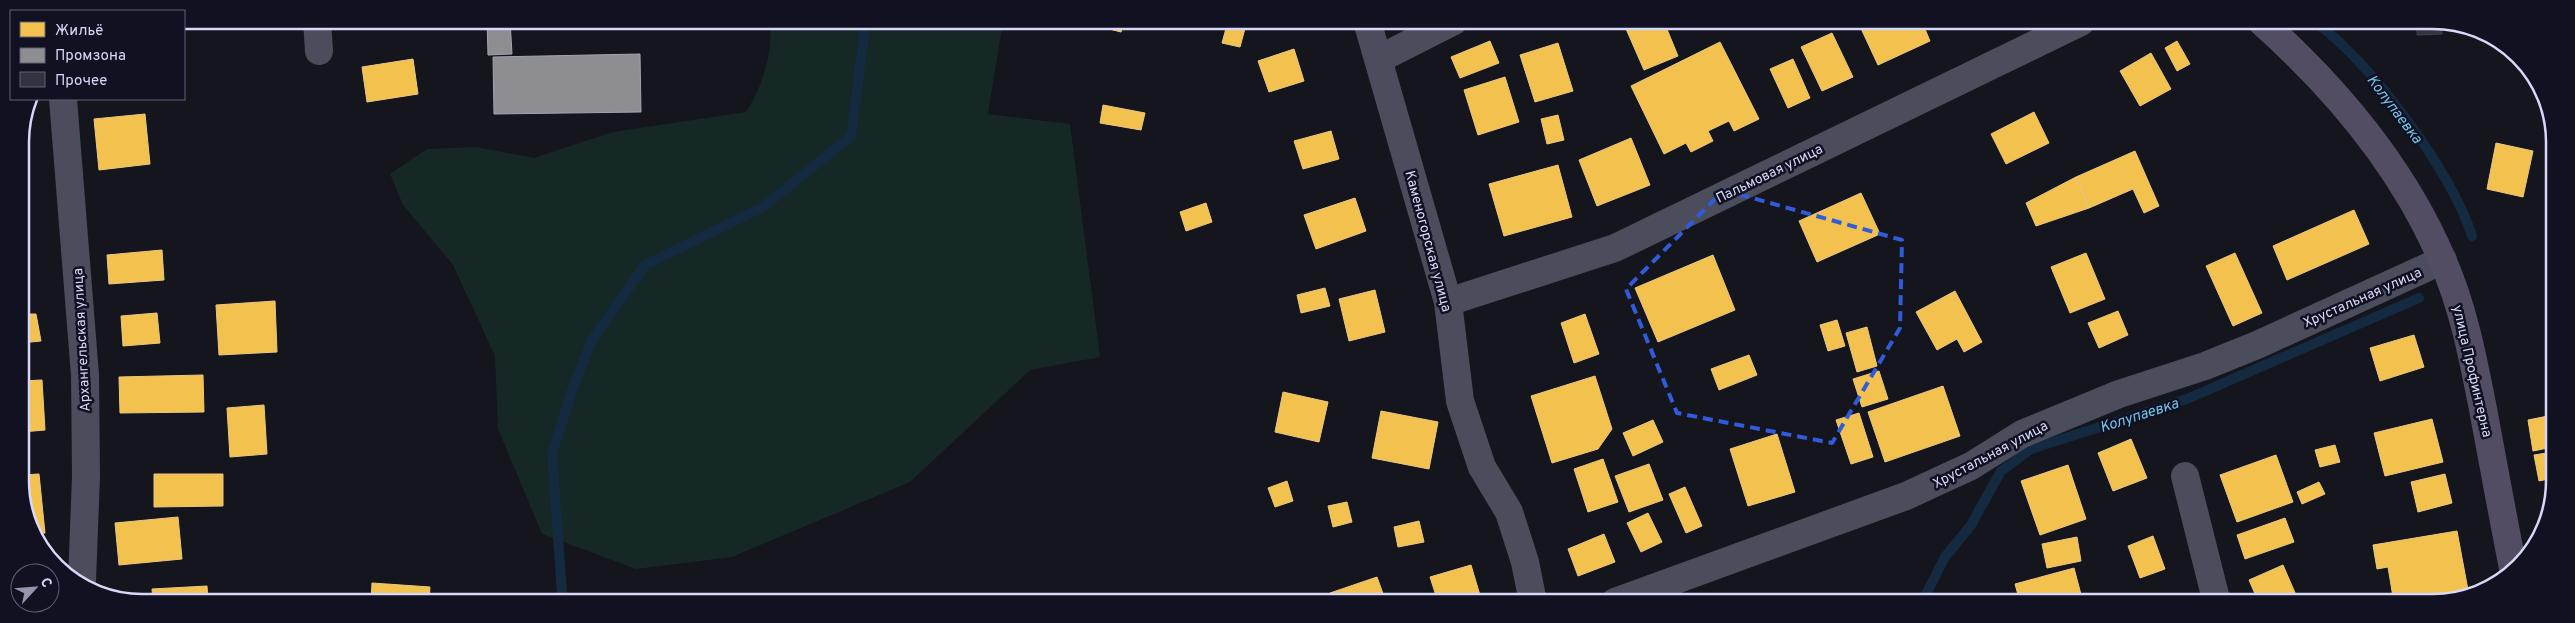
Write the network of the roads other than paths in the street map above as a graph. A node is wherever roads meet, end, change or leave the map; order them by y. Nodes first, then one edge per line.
1 (318, 29) edge
2 (1370, 29) edge
3 (1438, 29) edge
4 (2067, 29) edge
5 (2269, 29) edge
6 (319, 51) dead end
7 (1379, 59) junction
8 (63, 100) edge
9 (2443, 260) junction
10 (1448, 302) junction
11 (2185, 476) dead end
12 (2512, 562) edge
13 (82, 577) edge
14 (1531, 594) edge
15 (1637, 594) edge
16 (2215, 594) edge

1 - 6 street
2 - 7 street, Каменогорская улица
3 - 7 street
4 - 10 street, Пальмовая улица
5 - 9 main road, улица Профинтерна
7 - 10 street, Каменогорская улица
8 - 13 street, Архангельская улица
9 - 12 main road, улица Профинтерна
9 - 15 street, Хрустальная улица
10 - 14 street, Каменогорская улица
11 - 16 street

